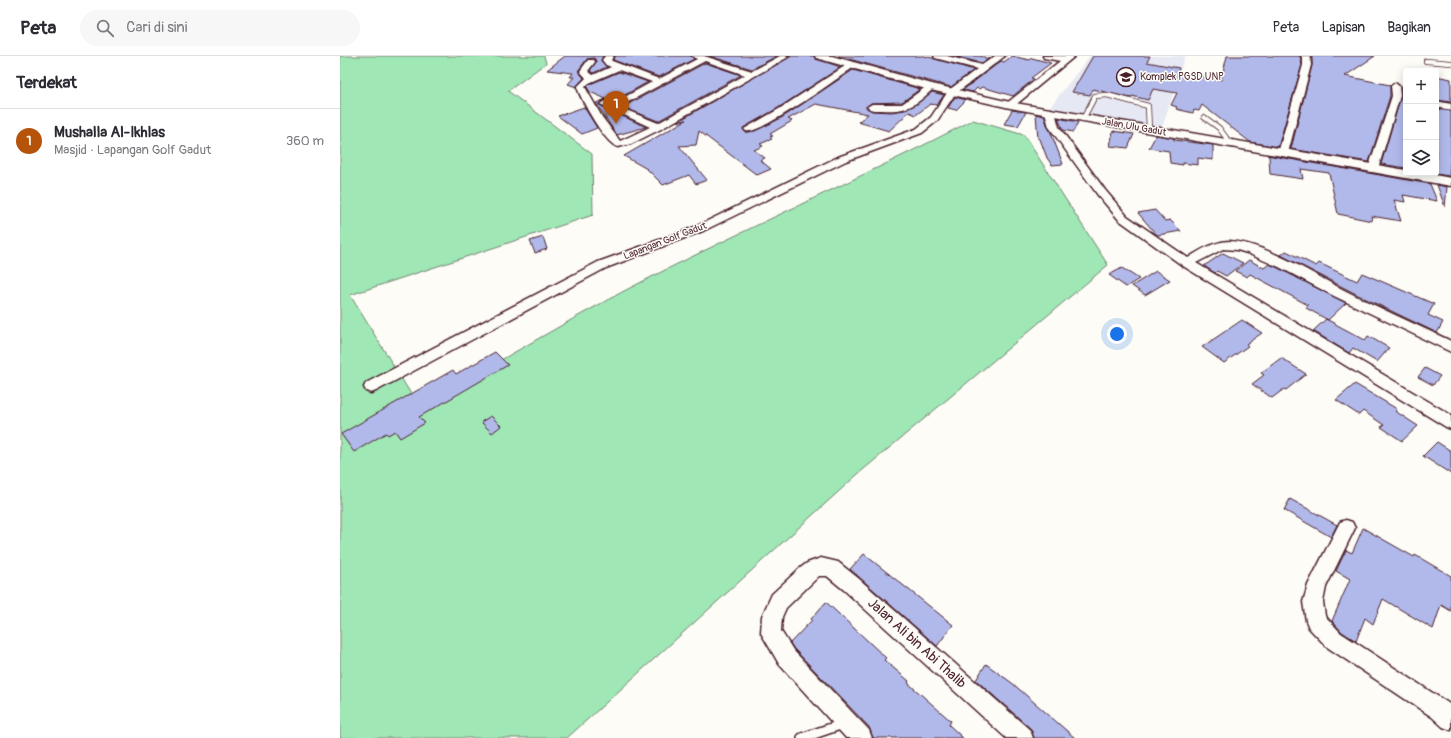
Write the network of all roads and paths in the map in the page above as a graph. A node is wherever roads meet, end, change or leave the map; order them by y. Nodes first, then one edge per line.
1 (610, 56) edge
2 (786, 56) edge
3 (820, 56) edge
4 (938, 56) edge
5 (1001, 56) edge
6 (1047, 56) edge
7 (1304, 56) edge
8 (700, 57) edge
9 (1069, 58) edge
10 (1426, 61) dead end
11 (591, 62) dead end
12 (1451, 63) edge
13 (851, 65) junction
14 (618, 67) junction
15 (983, 68) junction
16 (751, 74) junction
17 (592, 78) junction
18 (660, 82) junction
19 (930, 87) junction
20 (952, 92) junction
21 (584, 95) junction
22 (1403, 96) edge
23 (1010, 105) junction
24 (1439, 105) edge
25 (612, 107) junction
26 (872, 107) dead end
27 (1451, 107) edge
28 (1050, 112) junction
29 (1204, 118) dead end
30 (1083, 119) junction
31 (658, 127) junction
32 (749, 129) dead end
33 (1149, 130) junction
34 (1230, 143) junction
35 (1283, 153) junction
36 (1373, 169) junction
37 (1451, 182) edge
38 (1186, 263) junction
39 (1451, 347) edge
40 (371, 387) dead end
41 (1451, 423) edge
42 (1346, 528) dead end
43 (1451, 719) edge
44 (847, 723) junction
45 (802, 738) edge
46 (862, 738) edge
47 (1022, 738) edge

1 - 14 street
2 - 16 street
3 - 13 street, Jalan Ulu Gadut
4 - 15 street
5 - 15 street, Lapangan Golf Gadut
6 - 9 street
7 - 35 street
8 - 16 street
8 - 18 street
9 - 23 street
10 - 12 lane
11 - 17 street
13 - 19 street, Jalan Ulu Gadut
13 - 32 street
14 - 17 street
14 - 18 street
15 - 20 street, Lapangan Golf Gadut
16 - 31 street
17 - 21 street
18 - 25 street
19 - 20 street, Jalan Ulu Gadut
19 - 26 street
20 - 23 street, Jalan Ulu Gadut
20 - 40 street, Lapangan Golf Gadut
21 - 25 street
21 - 31 street
22 - 36 street
23 - 28 street, Jalan Ulu Gadut
24 - 27 street
25 - 31 street
28 - 30 street, Jalan Ulu Gadut
28 - 38 street
29 - 34 lane
30 - 33 street, Jalan Ulu Gadut
30 - 33 lane
33 - 34 street, Jalan Ulu Gadut
34 - 35 street, Jalan Ulu Gadut
35 - 36 street, Jalan Ulu Gadut
36 - 37 street, Jalan Ulu Gadut
38 - 39 street
38 - 41 street
42 - 43 street
44 - 45 lane
44 - 46 street
44 - 47 street, Jalan Ali bin Abi Thalib

